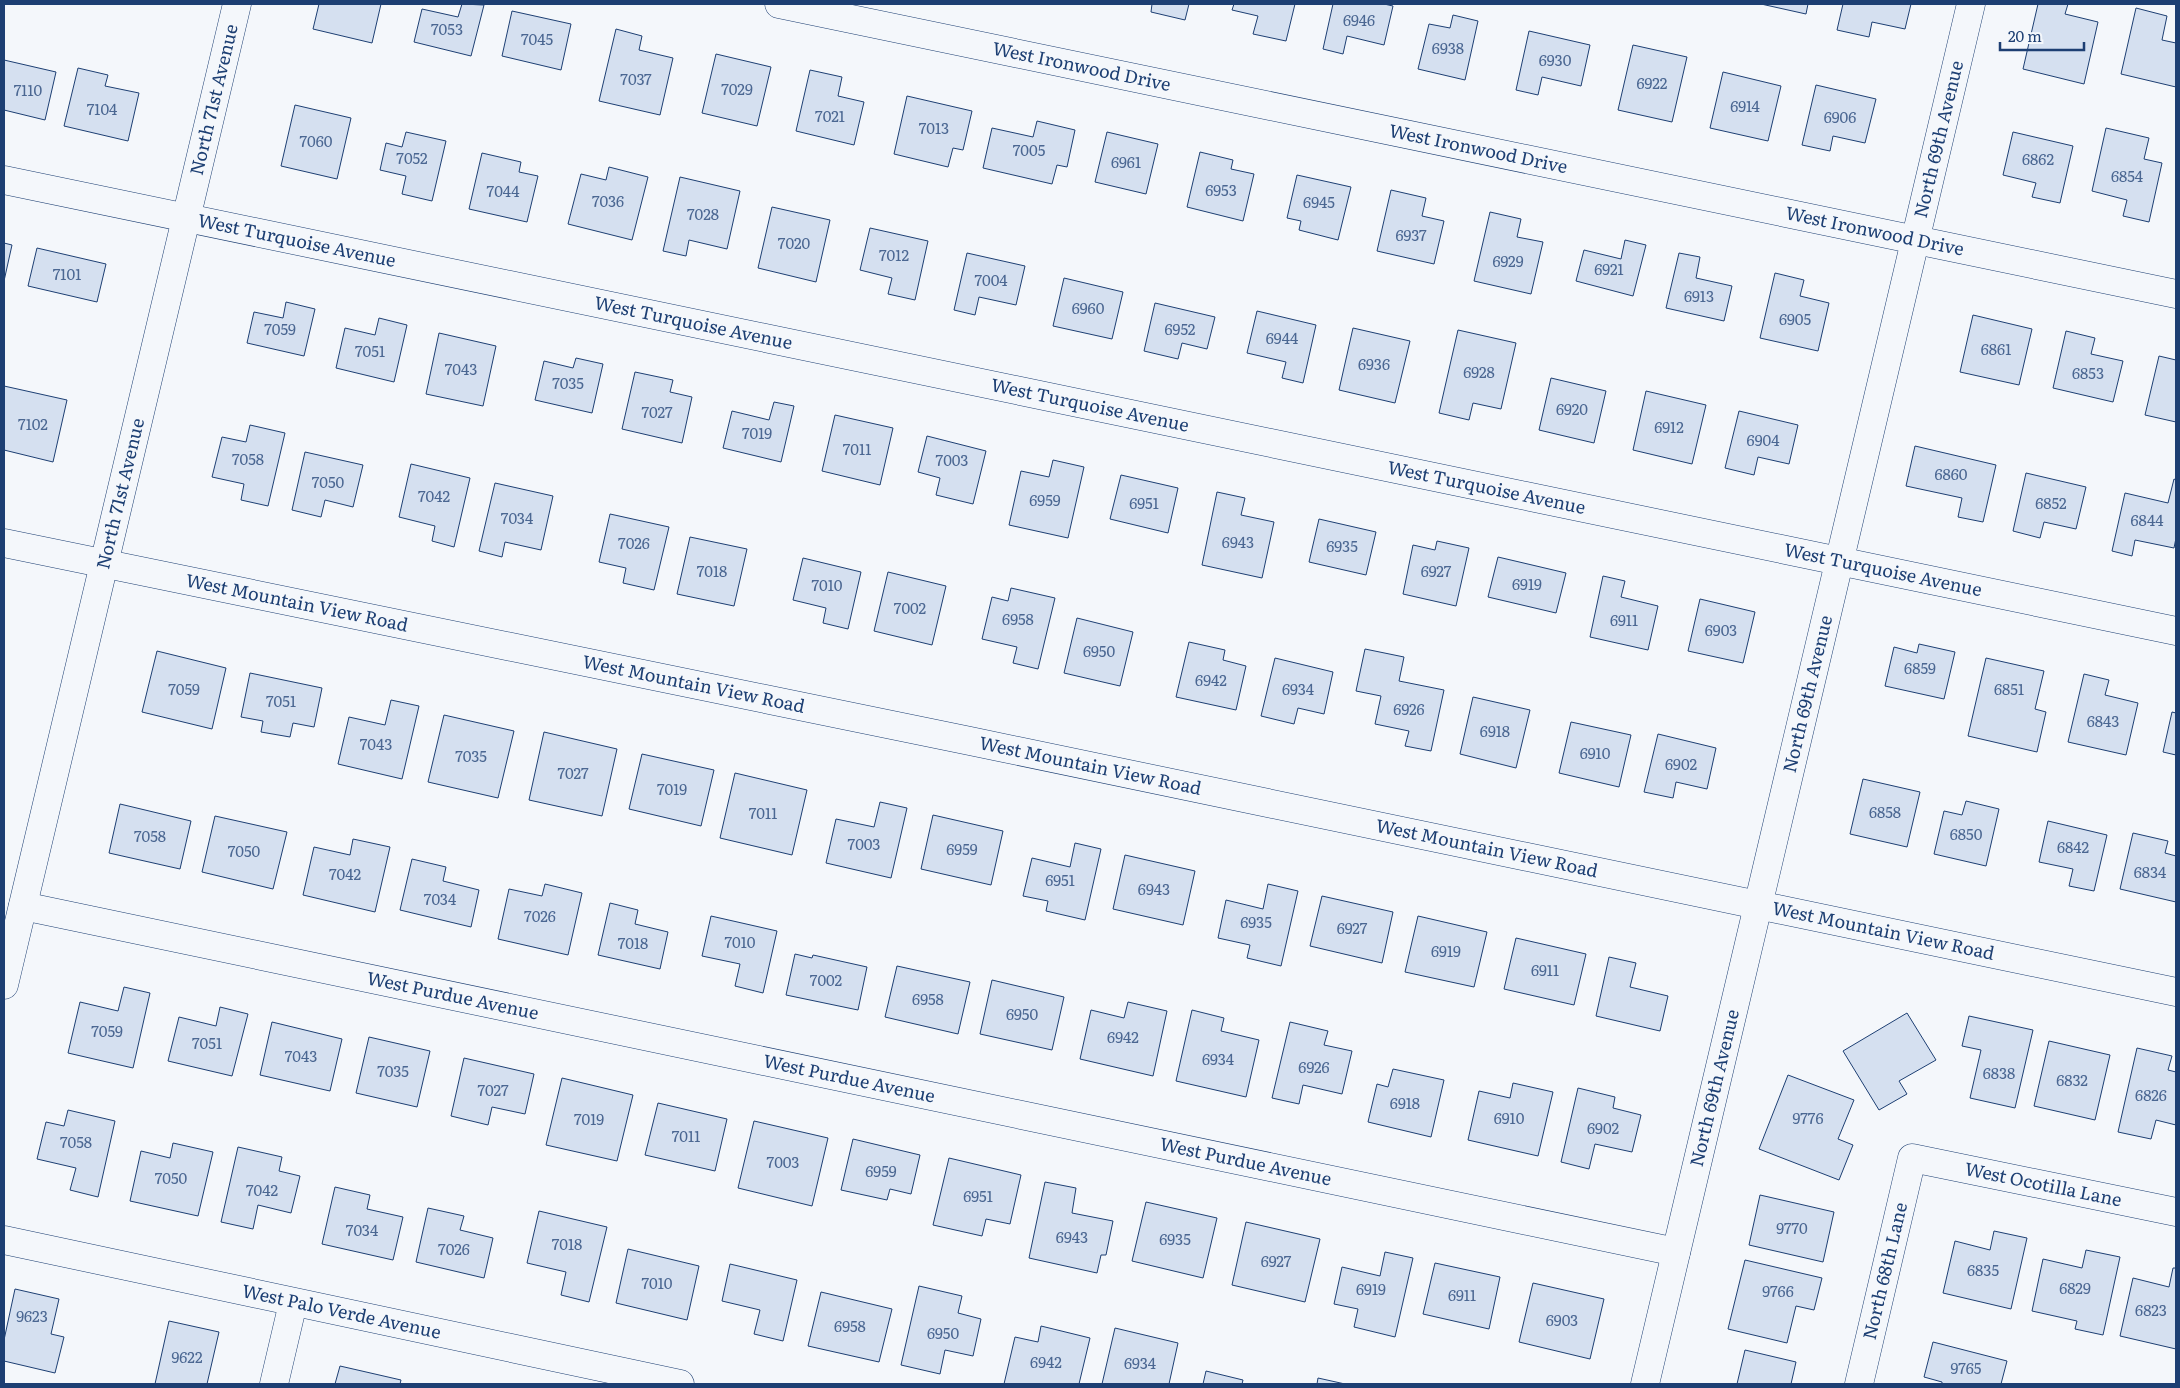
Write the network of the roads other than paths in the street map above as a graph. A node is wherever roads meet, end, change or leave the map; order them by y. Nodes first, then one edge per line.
1 (237, 4) edge
2 (779, 4) edge
3 (1971, 4) edge
4 (4, 180) edge
5 (187, 218) junction
6 (1916, 240) junction
7 (2176, 294) edge
8 (4, 543) edge
9 (1839, 561) junction
10 (103, 564) junction
11 (2176, 631) edge
12 (1759, 905) junction
13 (23, 906) junction
14 (4, 985) edge
15 (2176, 992) edge
16 (1912, 1158) joint
17 (2176, 1212) edge
18 (4, 1240) edge
19 (1676, 1252) junction
20 (293, 1302) junction
21 (274, 1384) edge
22 (680, 1384) edge
23 (1645, 1384) edge
24 (1859, 1384) edge

1 - 5 street, North 71st Avenue
2 - 6 street, West Ironwood Drive
3 - 6 street, North 69th Avenue
4 - 5 street, West Turquoise Avenue
5 - 9 street, West Turquoise Avenue
5 - 10 street, North 71st Avenue
6 - 7 street, West Ironwood Drive
6 - 9 street, North 69th Avenue
8 - 10 street, West Mountain View Road
9 - 11 street, West Turquoise Avenue
9 - 12 street, North 69th Avenue
10 - 12 street, West Mountain View Road
10 - 13 street, North 71st Avenue
12 - 15 street, West Mountain View Road
12 - 19 street, North 69th Avenue
13 - 14 street, North 71st Avenue
13 - 19 street, West Purdue Avenue
16 - 17 street, West Ocotilla Lane
16 - 24 street, North 68th Lane
18 - 20 street, West Palo Verde Avenue
19 - 23 street, North 69th Avenue
20 - 21 street
20 - 22 street, West Palo Verde Avenue

